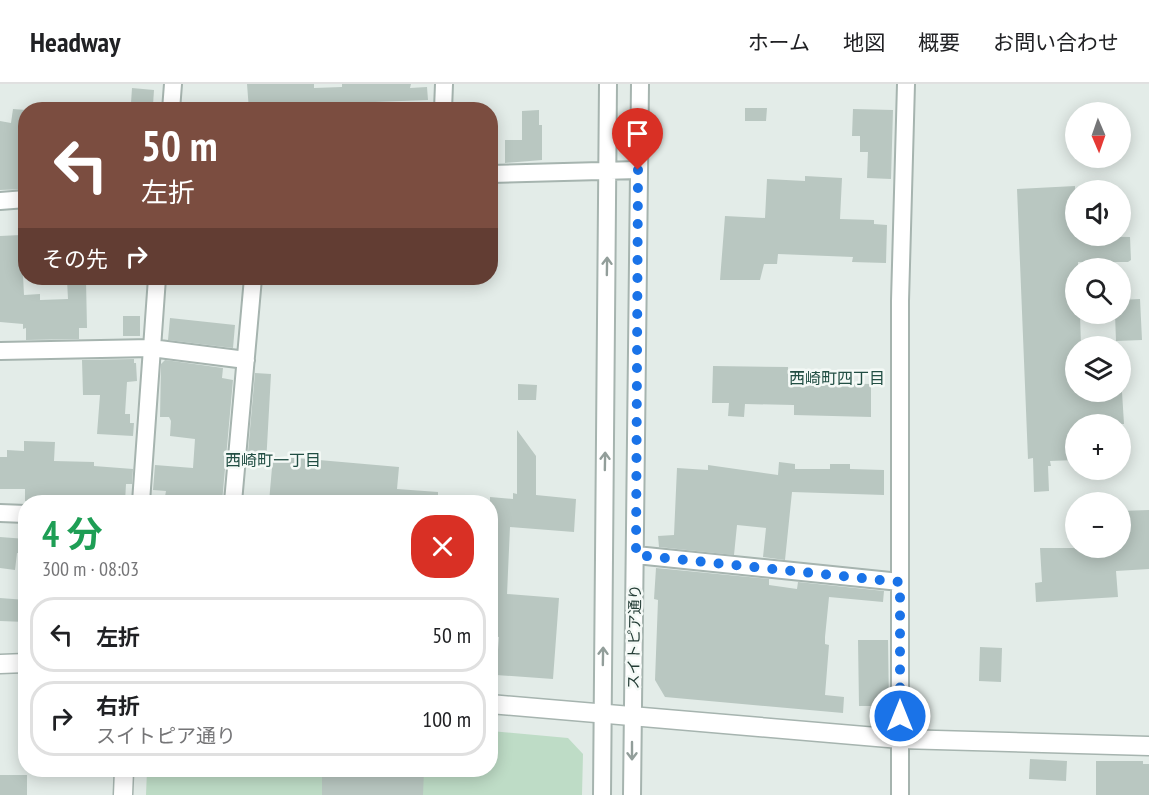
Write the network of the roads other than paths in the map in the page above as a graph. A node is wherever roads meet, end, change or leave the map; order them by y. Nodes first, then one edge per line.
1 (173, 84) edge
2 (444, 84) edge
3 (608, 84) edge
4 (640, 84) edge
5 (906, 84) edge
6 (172, 102) edge
7 (443, 102) edge
8 (638, 170) junction
9 (608, 171) junction
10 (498, 174) edge
11 (18, 200) edge
12 (0, 201) edge
13 (156, 285) edge
14 (252, 285) edge
15 (151, 348) junction
16 (0, 351) edge
17 (246, 360) junction
18 (141, 495) edge
19 (233, 495) edge
20 (0, 513) edge
21 (18, 514) edge
22 (636, 555) junction
23 (900, 582) junction
24 (18, 663) edge
25 (0, 664) edge
26 (498, 705) edge
27 (603, 714) junction
28 (632, 717) junction
29 (900, 739) junction
30 (1149, 746) edge
31 (124, 777) edge
32 (123, 795) edge
33 (602, 795) edge
34 (632, 795) edge
35 (900, 795) edge

1 - 6 street
2 - 7 street
3 - 9 street
4 - 8 street, スイトピア通り
5 - 23 street
8 - 9 street
8 - 22 street, スイトピア通り
9 - 10 street
27 -> 9 street
11 - 12 street
13 - 15 street
14 - 17 street
15 - 16 street
15 - 17 street
15 - 18 street
17 - 19 street
20 - 21 street
22 - 23 street
22 - 28 street, スイトピア通り
23 - 29 street
24 - 25 street
26 - 27 street
27 - 28 street
27 - 33 street
28 - 29 street
28 -> 34 street, スイトピア通り
29 - 30 street
29 - 35 street
31 - 32 street

